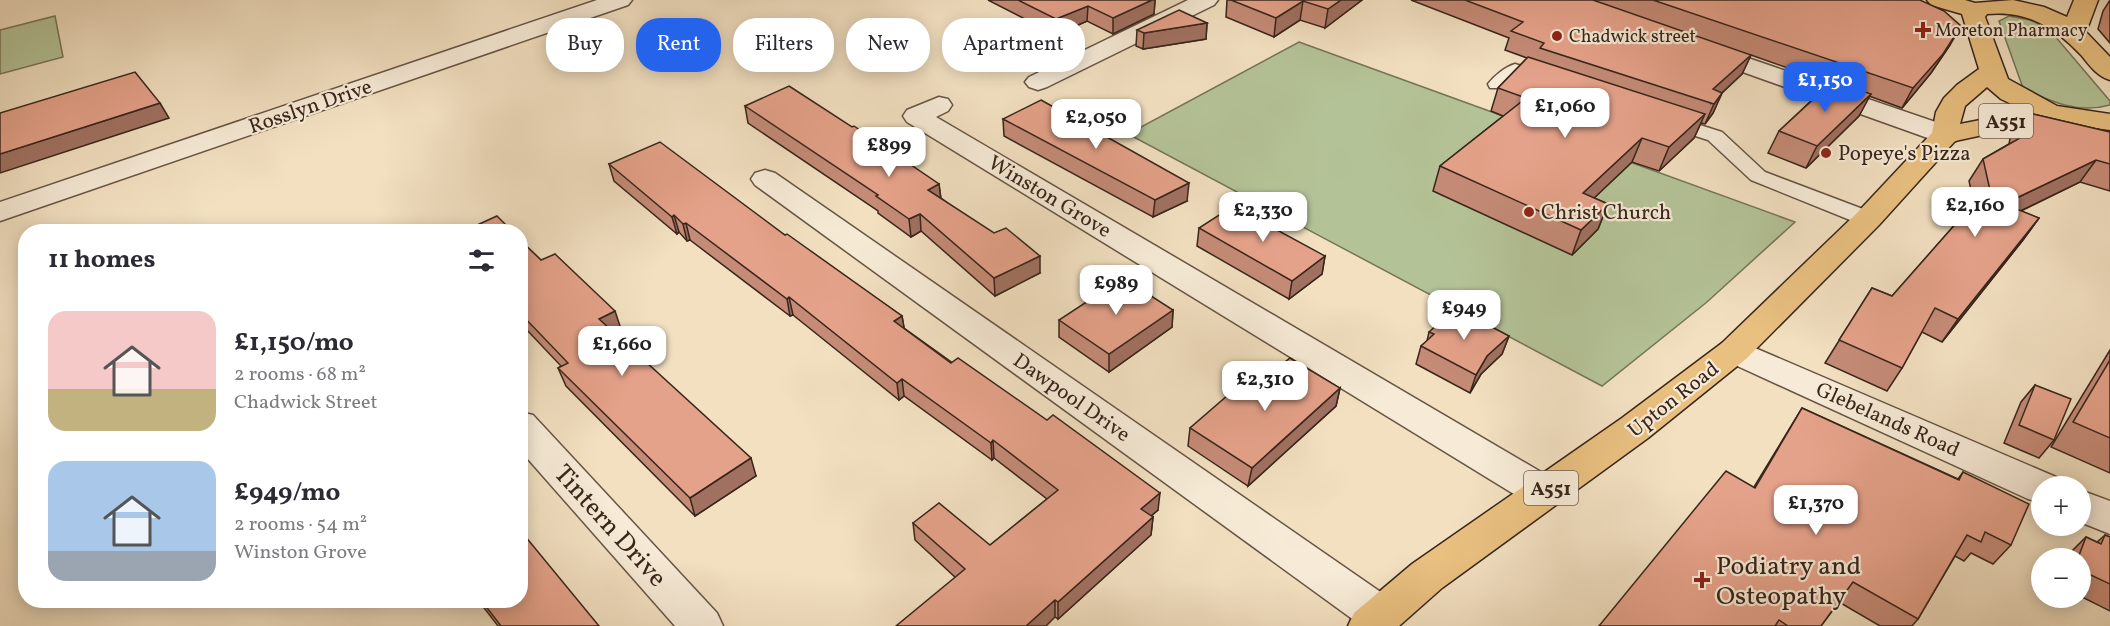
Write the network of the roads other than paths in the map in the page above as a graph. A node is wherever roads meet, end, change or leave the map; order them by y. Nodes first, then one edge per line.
1 (620, 0) edge
2 (1206, 0) edge
3 (1939, 0) edge
4 (2086, 0) edge
5 (2019, 3) edge
6 (1975, 10) junction
7 (2073, 34) junction
8 (1679, 41) edge
9 (1993, 71) junction
10 (2110, 72) edge
11 (1038, 82) dead end
12 (1497, 84) dead end
13 (1571, 88) edge
14 (939, 105) dead end
15 (1649, 114) edge
16 (2068, 118) junction
17 (2109, 123) edge
18 (1946, 135) junction
19 (765, 179) dead end
20 (0, 212) edge
21 (1868, 219) junction
22 (1734, 351) junction
23 (528, 434) edge
24 (2031, 483) edge
25 (1544, 493) junction
26 (2091, 510) edge
27 (2110, 518) edge
28 (1375, 620) edge
29 (702, 626) edge

1 - 20 street, Rosslyn Drive
2 - 11 street
3 - 6 main road
4 - 7 main road
5 - 6 main road
5 - 7 main road
6 - 9 main road
7 - 10 main road
8 - 18 street
9 - 16 main road
9 - 18 main road, A551
12 - 13 lane
14 - 25 street, Winston Grove
15 - 21 lane
16 - 17 main road
16 - 18 main road, A551
18 - 21 main road, Upton Road / A551
19 - 28 street, Dawpool Drive
21 - 22 main road, Upton Road / A551
22 - 24 street, Glebelands Road
22 - 25 main road, Upton Road / A551
23 - 29 street, Tintern Drive
25 - 28 main road, Upton Road / A551
26 - 27 street

